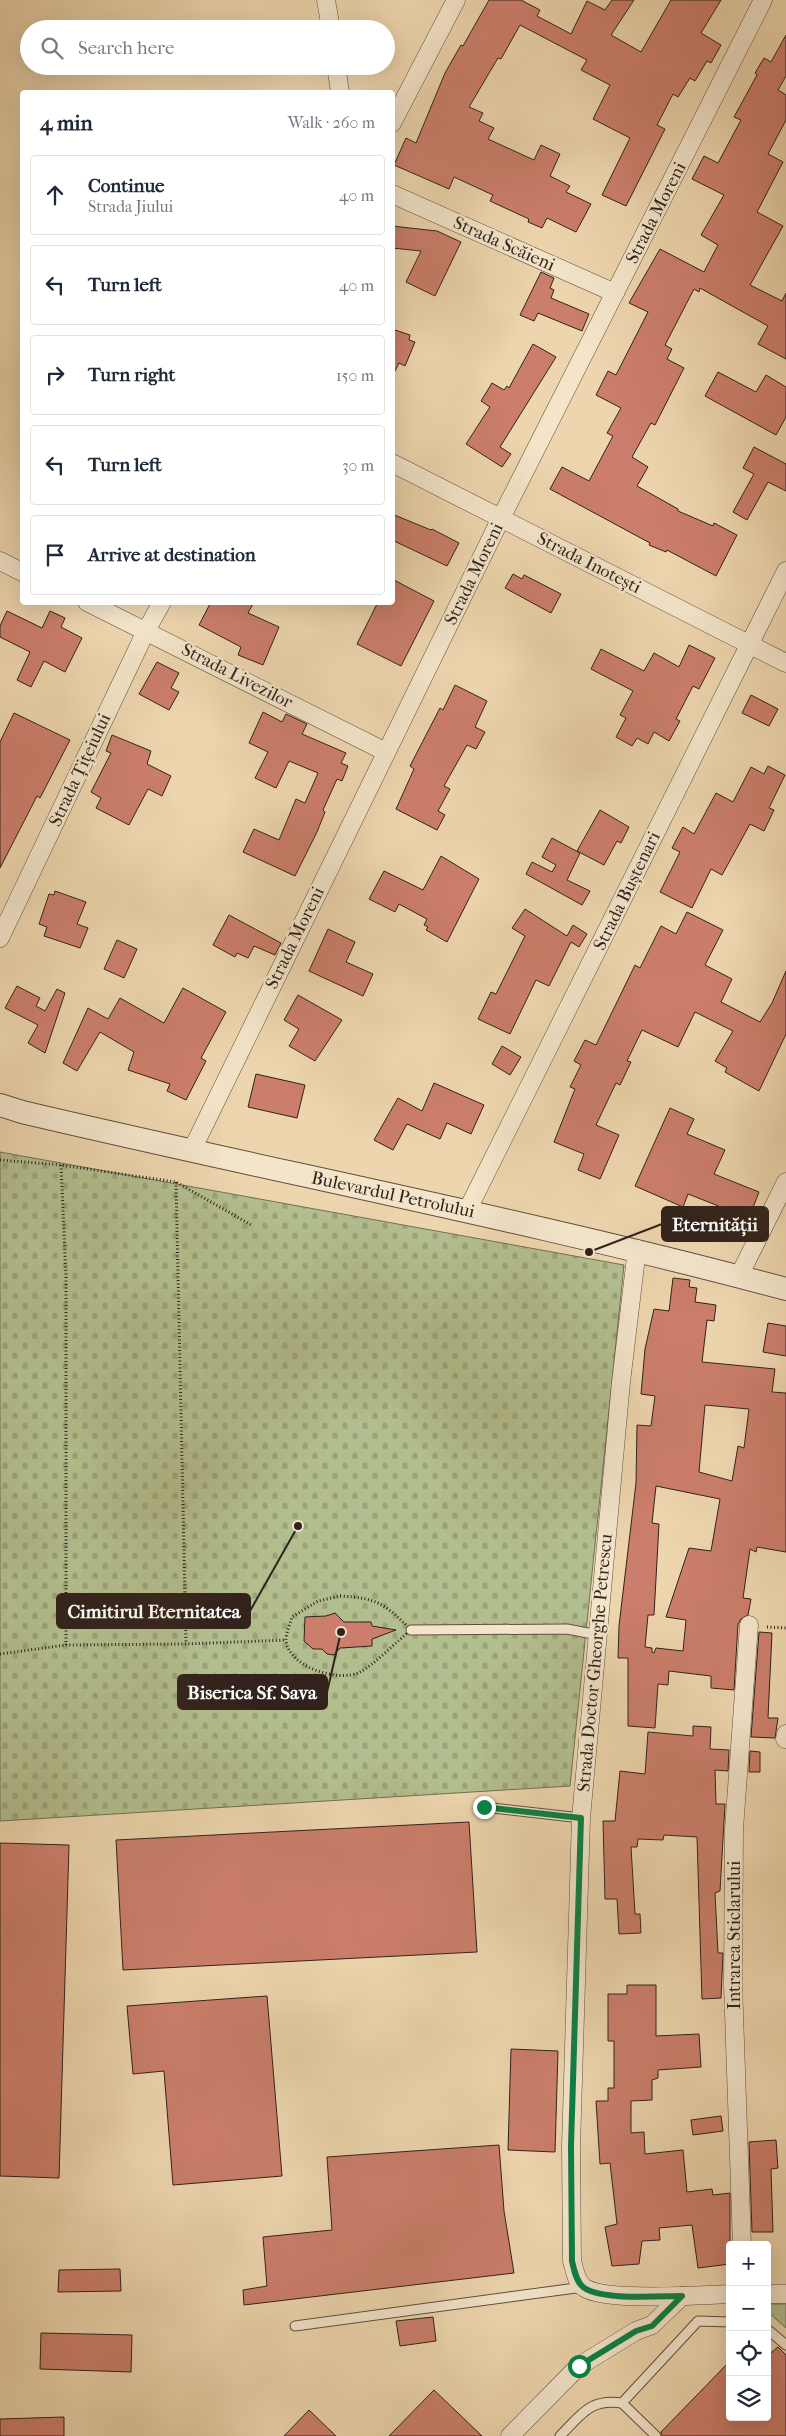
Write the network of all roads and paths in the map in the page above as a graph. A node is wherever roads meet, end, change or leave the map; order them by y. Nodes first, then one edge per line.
1 (326, 0) edge
2 (456, 0) edge
3 (763, 0) edge
4 (329, 20) edge
5 (337, 75) edge
6 (340, 90) edge
7 (395, 117) edge
8 (395, 195) edge
9 (615, 294) junction
10 (395, 465) edge
11 (501, 518) junction
12 (0, 561) edge
13 (786, 570) edge
14 (20, 571) edge
15 (94, 605) edge
16 (160, 605) edge
17 (146, 630) junction
18 (749, 644) junction
19 (786, 663) edge
20 (386, 752) junction
21 (0, 938) edge
22 (0, 1105) edge
23 (191, 1152) junction
24 (0, 1160) edge
25 (61, 1165) junction
26 (176, 1182) junction
27 (786, 1182) edge
28 (467, 1211) junction
29 (253, 1226) dead end
30 (637, 1250) junction
31 (739, 1276) junction
32 (786, 1288) edge
33 (749, 1625) dead end
34 (411, 1630) junction
35 (598, 1635) junction
36 (286, 1640) junction
37 (186, 1644) junction
38 (66, 1645) junction
39 (0, 1654) edge
40 (786, 1734) edge
41 (785, 1739) edge
42 (484, 1807) dead end
43 (581, 1818) junction
44 (742, 2241) edge
45 (583, 2287) junction
46 (726, 2294) edge
47 (771, 2294) edge
48 (786, 2294) edge
49 (682, 2296) junction
50 (726, 2322) edge
51 (295, 2326) dead end
52 (769, 2331) edge
53 (786, 2345) edge
54 (622, 2403) junction
55 (510, 2436) edge
56 (560, 2436) edge
57 (656, 2436) edge

1 - 4 street
2 - 7 street
3 - 9 street, Strada Moreni
5 - 6 street
8 - 9 street, Strada Scăieni
9 - 11 street, Strada Moreni
10 - 11 street, Strada Inotești
11 - 18 street, Strada Inotești
11 - 20 street, Strada Moreni
12 - 14 street
13 - 18 street, Strada Buștenari
15 - 17 street, Strada Livezilor
16 - 17 street, Strada Țițeiului
17 - 20 street, Strada Livezilor
17 - 21 street, Strada Țițeiului
18 - 19 street, Strada Inotești
18 - 28 street, Strada Buștenari
20 - 23 street, Strada Moreni
22 - 23 street, Bulevardul Petrolului
23 - 28 street, Bulevardul Petrolului
24 - 25 path
25 - 26 path
25 - 38 path
26 - 29 path
26 - 37 path
27 - 31 street
28 - 30 street, Bulevardul Petrolului
30 - 31 street, Bulevardul Petrolului
30 - 35 street, Strada Doctor Gheorghe Petrescu
31 - 32 street, Bulevardul Petrolului
33 - 44 street, Intrarea Sticlarului
34 - 35 lane
34 - 36 path
34 - 36 path
35 - 43 street, Strada Doctor Gheorghe Petrescu
36 - 37 path
37 - 38 path
38 - 39 path
40 - 41 street
42 - 43 lane
43 - 45 street, Strada Doctor Gheorghe Petrescu
45 - 49 street
45 - 51 lane
46 - 49 street
47 - 48 street
49 - 55 street
50 - 54 lane
52 - 53 lane
54 - 56 lane
54 - 57 lane

